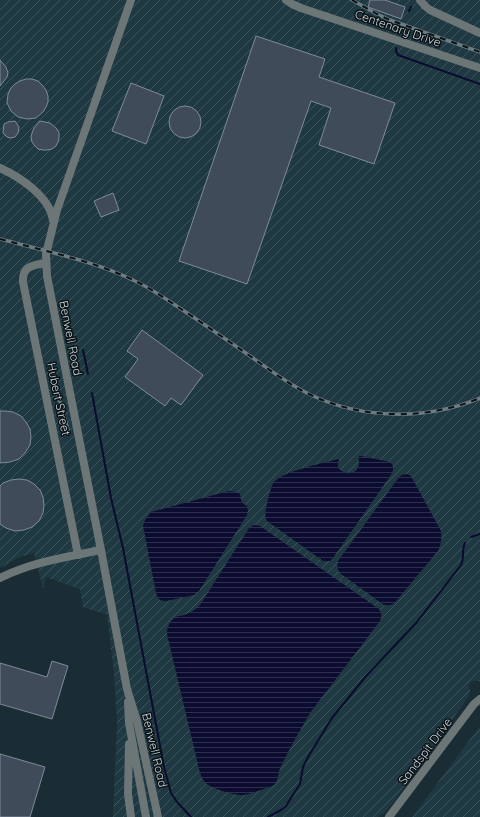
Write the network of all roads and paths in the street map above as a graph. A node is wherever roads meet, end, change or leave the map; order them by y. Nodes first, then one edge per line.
1 (131, 0) edge
2 (286, 0) edge
3 (420, 0) edge
4 (480, 33) edge
5 (480, 68) edge
6 (0, 168) edge
7 (54, 221) junction
8 (46, 263) junction
9 (101, 550) junction
10 (78, 555) junction
11 (0, 578) edge
12 (127, 689) junction
13 (480, 699) edge
14 (129, 723) junction
15 (130, 817) edge
16 (146, 817) edge
17 (158, 817) edge
18 (389, 817) edge

1 - 7 street, Benwell Road
2 - 5 street, Centenary Drive
3 - 4 street, Centenary Drive
6 - 7 street
7 - 8 street, Benwell Road
8 - 9 street, Benwell Road
8 - 10 street, Hubert Street
9 - 10 street
9 - 12 street, Benwell Road
10 - 11 street
12 - 14 street, Benwell Road
12 - 17 street, Benwell Road
13 - 18 street, Sandspit Drive
14 - 15 street, Benwell Road
14 - 16 street, Benwell Road

